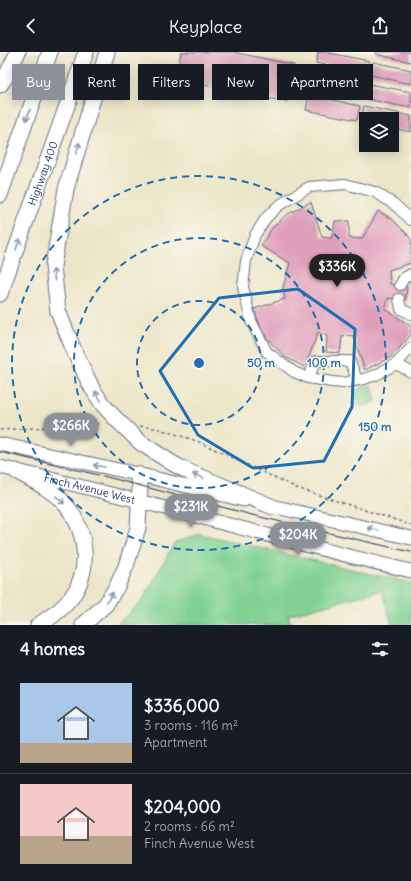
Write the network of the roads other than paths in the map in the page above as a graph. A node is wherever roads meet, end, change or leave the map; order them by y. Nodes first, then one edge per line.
1 (18, 52) edge
2 (50, 52) edge
3 (86, 52) edge
4 (107, 52) edge
5 (0, 85) edge
6 (0, 195) edge
7 (411, 220) edge
8 (411, 274) edge
9 (400, 285) dead end
10 (0, 294) edge
11 (399, 299) dead end
12 (411, 314) edge
13 (411, 348) edge
14 (396, 364) junction
15 (411, 372) edge
16 (308, 378) junction
17 (356, 380) junction
18 (0, 444) edge
19 (0, 467) edge
20 (16, 471) junction
21 (137, 474) junction
22 (139, 501) junction
23 (273, 507) junction
24 (411, 538) edge
25 (411, 570) edge
26 (38, 625) edge
27 (83, 625) edge

1 - 5 highway
2 -> 6 highway
10 -> 3 highway, Highway 400
23 -> 4 highway
7 - 16 lane
8 - 9 lane
11 - 12 lane
13 - 14 lane
14 - 15 lane
14 - 17 lane
16 - 17 lane
16 - 17 lane
21 -> 18 main road
19 - 20 main road, Finch Avenue West
20 - 22 main road, Finch Avenue West
20 -> 26 highway
21 - 22 highway
21 - 23 main road
22 - 25 main road, Finch Avenue West
27 -> 22 highway
24 -> 23 main road

